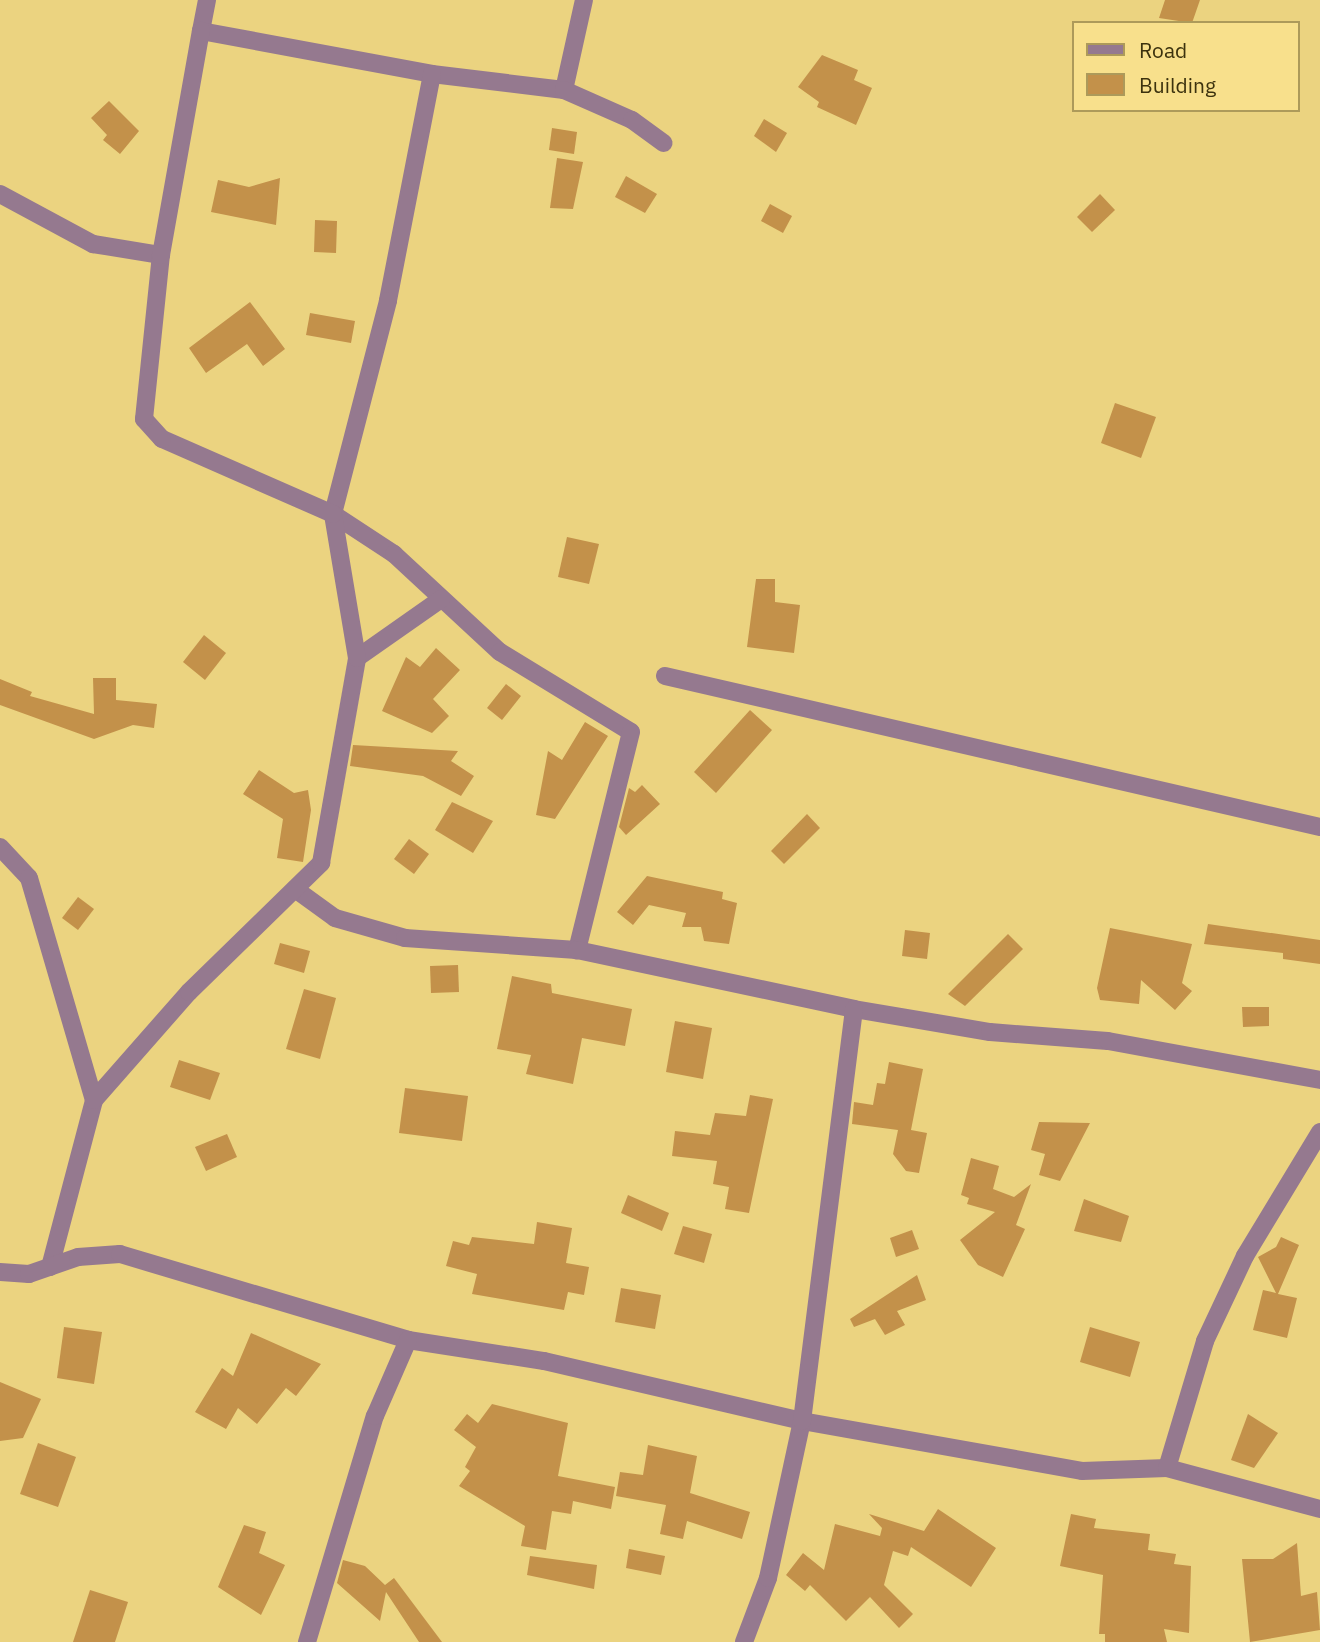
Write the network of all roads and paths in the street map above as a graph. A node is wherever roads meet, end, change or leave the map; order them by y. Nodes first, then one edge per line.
1 (207, 0) edge
2 (584, 0) edge
3 (201, 31) junction
4 (432, 74) junction
5 (564, 90) junction
6 (664, 143) dead end
7 (0, 194) edge
8 (160, 255) junction
9 (333, 514) junction
10 (440, 599) junction
11 (357, 657) junction
12 (665, 676) dead end
13 (1320, 827) edge
14 (0, 847) edge
15 (295, 889) junction
16 (577, 950) junction
17 (854, 1009) junction
18 (1320, 1080) edge
19 (94, 1100) junction
20 (1320, 1132) edge
21 (50, 1267) junction
22 (0, 1272) edge
23 (408, 1340) junction
24 (802, 1421) junction
25 (1167, 1468) junction
26 (1320, 1509) edge
27 (307, 1642) edge
28 (744, 1642) edge

1 - 3 street
2 - 5 street
3 - 4 street
3 - 8 street
4 - 5 street
4 - 9 street
5 - 6 street
7 - 8 street
8 - 9 street
9 - 10 street
9 - 11 street
10 - 11 street
10 - 16 street
11 - 15 street
12 - 13 street
14 - 19 street
15 - 16 street
15 - 19 street
16 - 17 street
17 - 18 street
17 - 24 street
19 - 21 street
20 - 25 street
21 - 22 street
21 - 23 street
23 - 24 street
23 - 27 street
24 - 25 street
24 - 28 street
25 - 26 street

